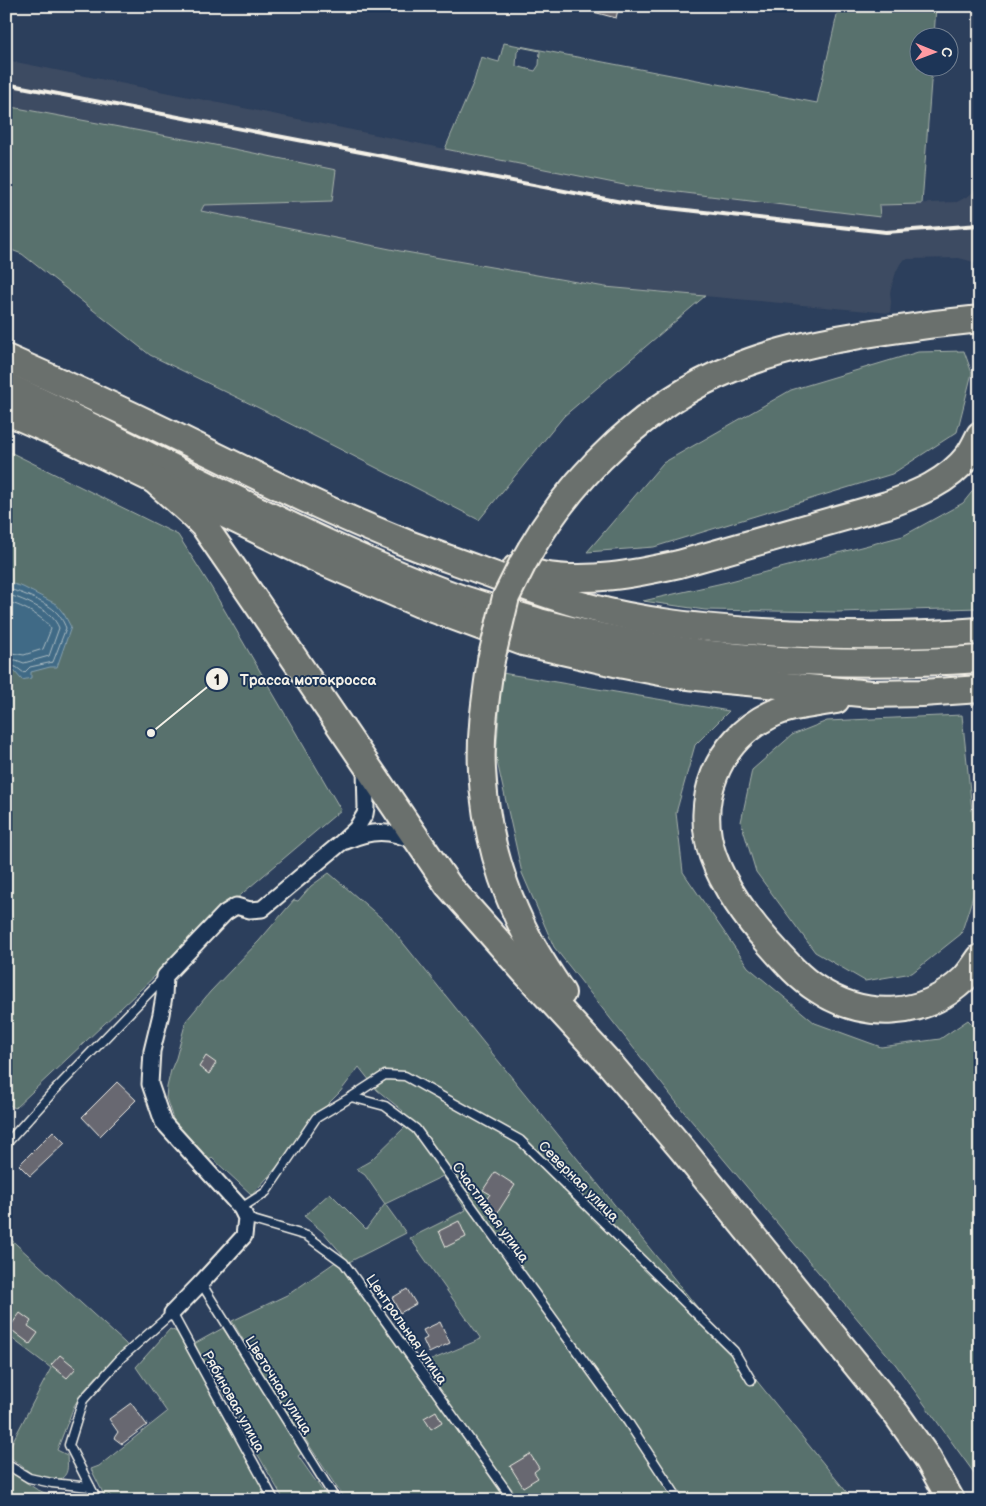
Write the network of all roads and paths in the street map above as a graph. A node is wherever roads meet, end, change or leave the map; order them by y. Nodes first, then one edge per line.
1 (980, 319) edge
2 (6, 358) edge
3 (6, 386) edge
4 (6, 411) edge
5 (980, 435) edge
6 (153, 479) junction
7 (405, 543) junction
8 (980, 631) edge
9 (980, 658) edge
10 (980, 689) edge
11 (870, 694) junction
12 (363, 760) junction
13 (342, 842) junction
14 (423, 847) junction
15 (980, 958) edge
16 (165, 976) junction
17 (610, 1064) junction
18 (351, 1097) junction
19 (6, 1144) edge
20 (244, 1213) junction
21 (201, 1283) junction
22 (172, 1314) junction
23 (751, 1380) dead end
24 (6, 1464) edge
25 (90, 1487) junction
26 (97, 1500) edge
27 (274, 1500) edge
28 (336, 1500) edge
29 (513, 1500) edge
30 (679, 1500) edge
31 (951, 1500) edge

1 - 17 highway, bridge
2 - 7 highway
3 - 9 highway
4 - 6 highway
5 - 7 highway
6 - 11 highway
6 - 12 highway
7 - 8 highway
10 - 11 highway
11 - 15 highway
12 - 13 street
12 - 14 highway
13 - 14 street
13 - 16 street
14 - 17 highway
16 - 19 lane
16 - 20 street
17 - 31 highway
18 - 20 lane
18 - 23 lane, Северная улица
18 - 30 lane, Счастливая улица
20 - 21 street
20 - 29 lane, Центральная улица
21 - 22 street
21 - 28 lane, Цветочная улица
22 - 25 lane
22 - 27 lane, Рябиновая улица
24 - 25 lane
25 - 26 lane

